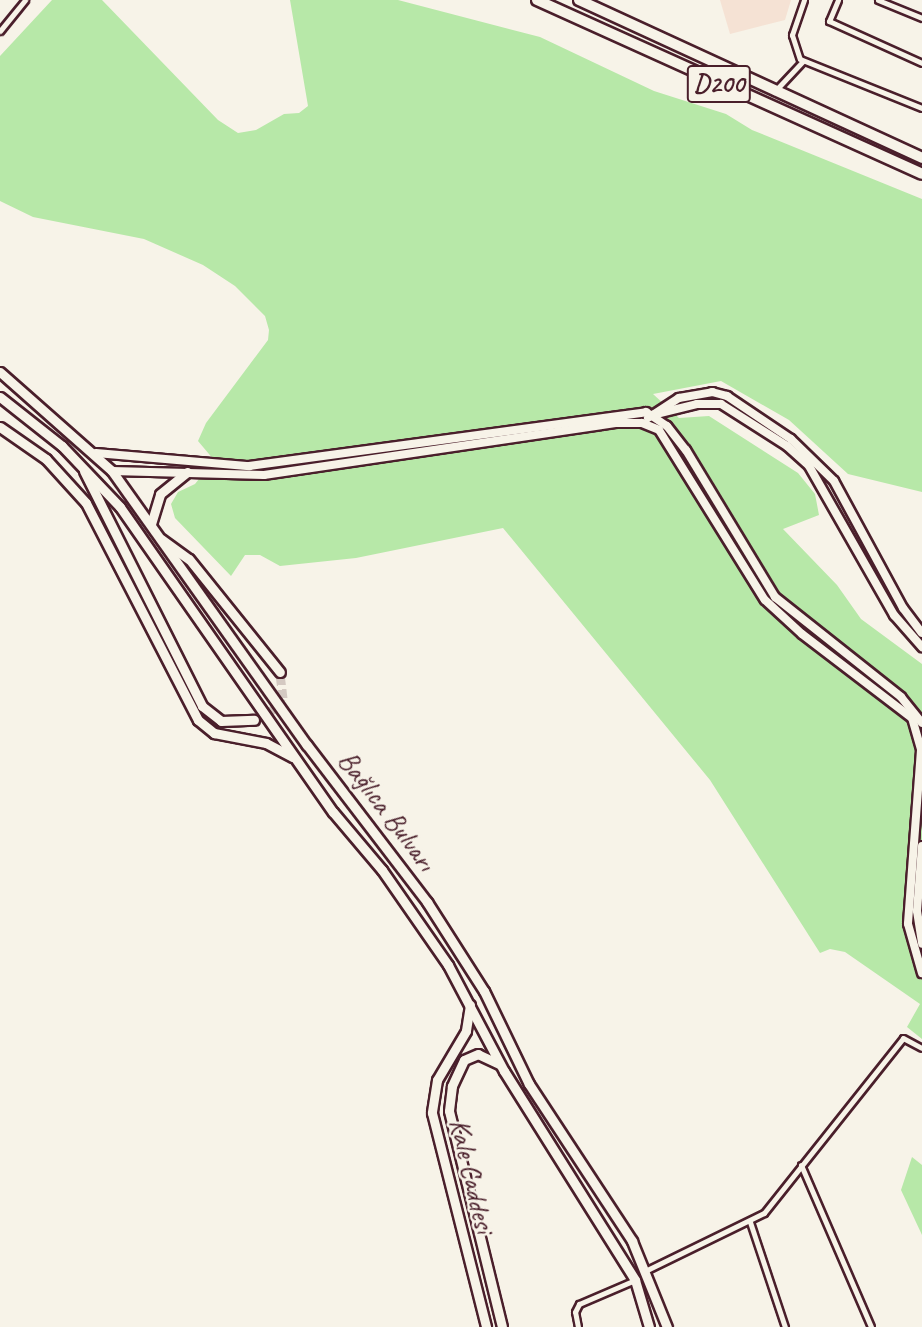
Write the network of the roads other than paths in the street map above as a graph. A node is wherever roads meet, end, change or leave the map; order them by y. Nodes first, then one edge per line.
1 (25, 0) edge
2 (537, 0) edge
3 (579, 0) edge
4 (804, 0) edge
5 (838, 0) edge
6 (878, 0) edge
7 (922, 18) edge
8 (0, 31) edge
9 (803, 61) junction
10 (922, 63) edge
11 (774, 92) junction
12 (922, 108) edge
13 (922, 158) edge
14 (922, 174) edge
15 (0, 372) edge
16 (0, 397) edge
17 (652, 415) junction
18 (642, 422) junction
19 (0, 427) edge
20 (96, 453) junction
21 (78, 460) junction
22 (112, 471) junction
23 (187, 472) junction
24 (94, 514) junction
25 (151, 524) junction
26 (118, 533) junction
27 (161, 539) junction
28 (922, 633) edge
29 (922, 648) edge
30 (280, 672) tunnel mouth
31 (254, 720) tunnel mouth
32 (922, 723) edge
33 (301, 765) junction
34 (922, 846) edge
35 (922, 944) edge
36 (922, 973) edge
37 (470, 1000) junction
38 (922, 1048) edge
39 (504, 1071) junction
40 (801, 1165) junction
41 (750, 1222) junction
42 (647, 1270) junction
43 (635, 1280) junction
44 (486, 1327) edge
45 (502, 1327) edge
46 (578, 1327) edge
47 (649, 1327) edge
48 (667, 1327) edge
49 (785, 1327) edge
50 (871, 1327) edge

1 - 8 street
2 - 14 highway, D200
3 - 11 highway, D200
4 - 9 street
5 - 10 street
6 - 7 street
9 - 11 street
9 - 12 street
11 - 13 highway, D200
15 - 20 main road, Bağlıca Bulvarı
16 - 21 main road, Bağlıca Bulvarı
17 - 18 street
17 - 20 street
17 - 28 street
17 - 29 street
17 - 32 street
18 - 23 street
18 - 36 street
19 - 24 main road
20 - 22 main road, Bağlıca Bulvarı
21 - 26 main road
21 - 33 main road, Bağlıca Bulvarı
22 - 23 street
22 - 25 main road, Bağlıca Bulvarı
23 - 25 main road
24 - 26 main road
24 - 33 main road
25 - 27 main road, Bağlıca Bulvarı
26 - 31 main road
27 - 30 main road
27 - 42 main road, Bağlıca Bulvarı
33 - 37 main road, Bağlıca Bulvarı
34 - 35 street
37 - 39 main road, Bağlıca Bulvarı
37 - 44 main road, Kale Caddesi
38 - 40 street
39 - 43 main road, Bağlıca Bulvarı
39 - 45 main road, Kale Caddesi
40 - 41 street
40 - 50 street
41 - 42 street
41 - 49 street
42 - 48 main road, Bağlıca Bulvarı
43 - 46 street
43 - 47 main road, Bağlıca Bulvarı

